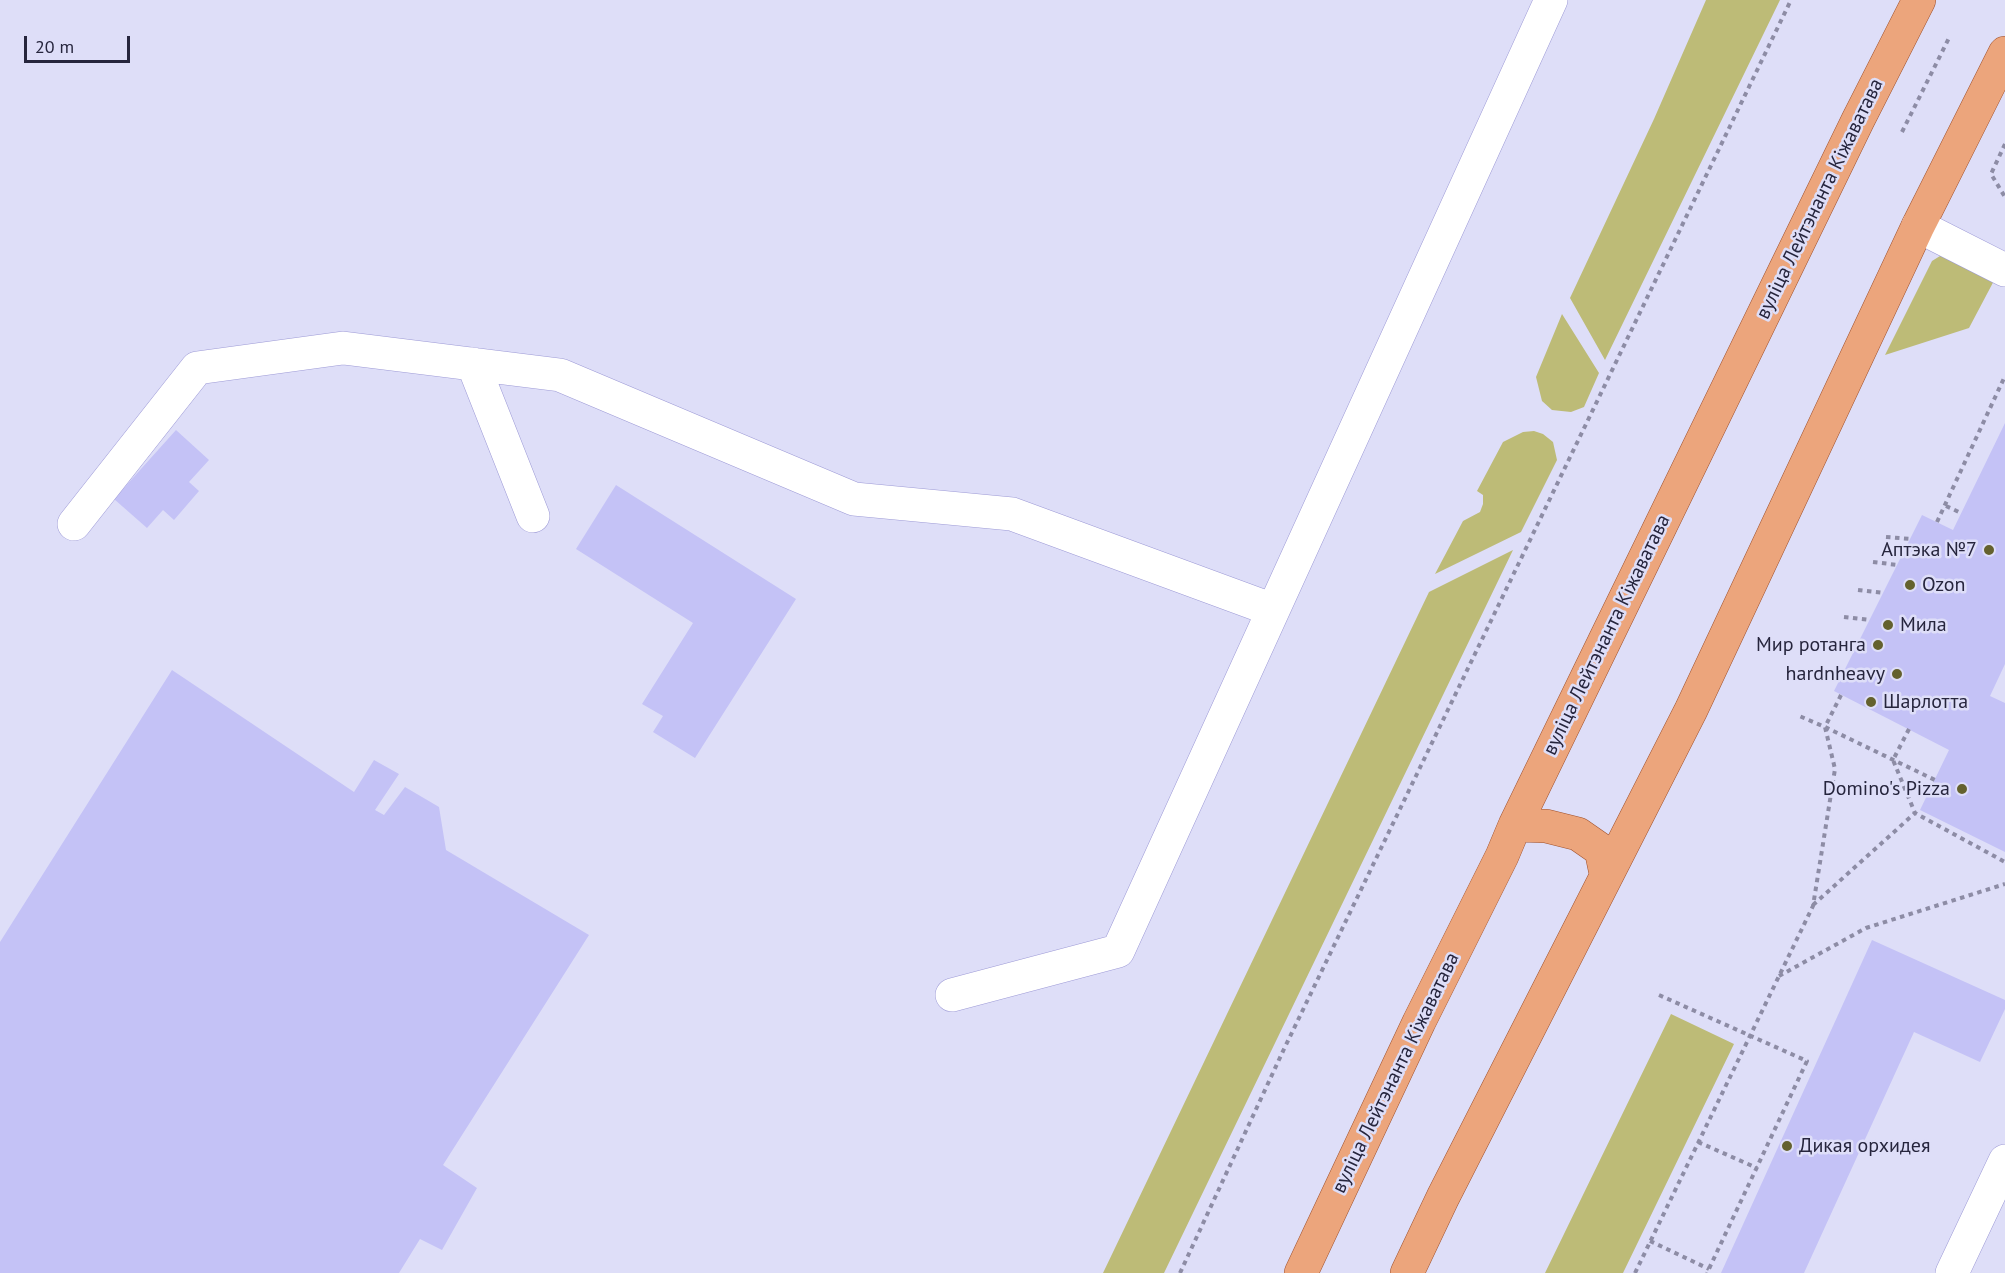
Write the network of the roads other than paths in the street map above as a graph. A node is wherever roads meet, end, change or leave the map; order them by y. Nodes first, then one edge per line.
1 (1551, 0) edge
2 (1919, 0) edge
3 (2005, 52) edge
4 (1918, 226) junction
5 (2005, 270) edge
6 (473, 364) junction
7 (533, 516) dead end
8 (74, 524) dead end
9 (1273, 610) junction
10 (1515, 825) junction
11 (1606, 874) junction
12 (952, 995) dead end
13 (2005, 1161) edge
14 (1993, 1217) edge
15 (1301, 1273) edge
16 (1407, 1273) edge
17 (1952, 1273) edge

1 - 9 lane
2 - 10 main road, вуліца Лейтэнанта Кіжаватава
3 - 4 main road
4 - 5 lane
4 - 11 main road
6 - 7 lane
6 - 8 lane
6 - 9 lane
9 - 12 lane
10 - 11 main road
10 - 15 main road, вуліца Лейтэнанта Кіжаватава
11 - 16 main road
13 - 14 lane
14 - 17 lane

